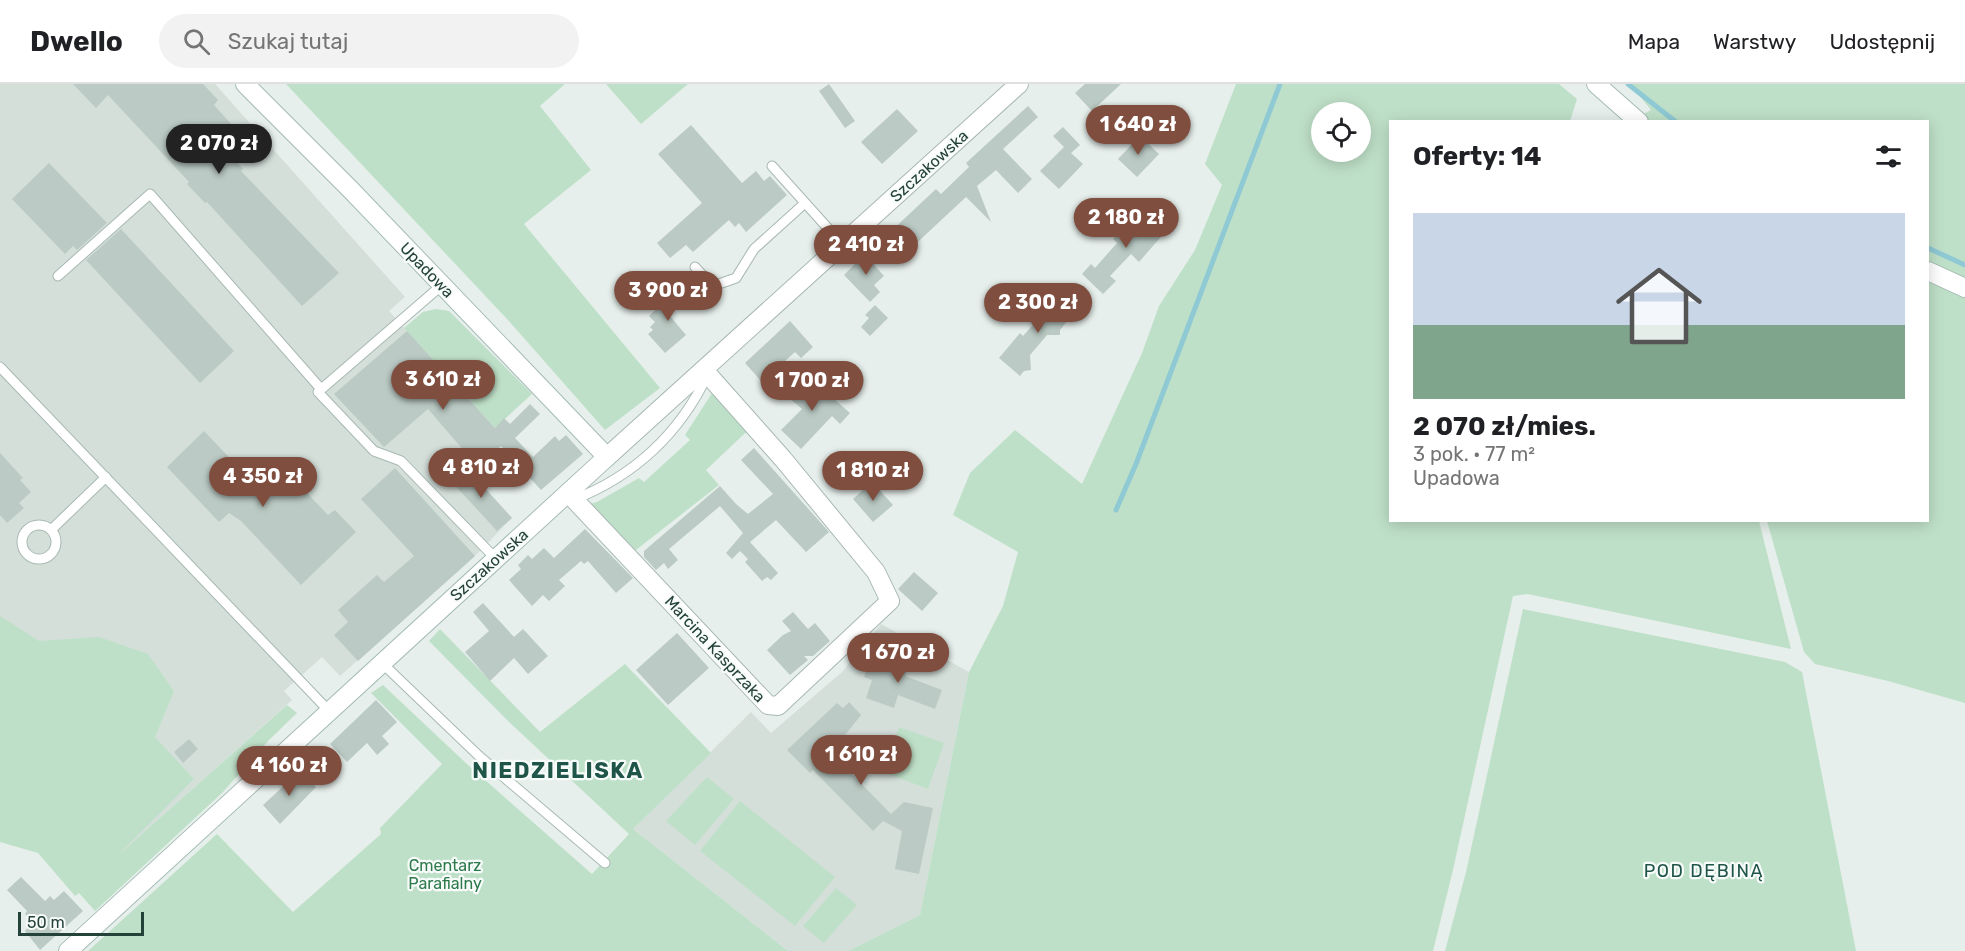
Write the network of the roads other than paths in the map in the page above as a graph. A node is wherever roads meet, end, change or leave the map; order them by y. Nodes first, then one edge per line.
1 (245, 84) edge
2 (1019, 84) edge
3 (1596, 84) edge
4 (1637, 120) edge
5 (772, 166) dead end
6 (805, 203) junction
7 (843, 245) junction
8 (695, 267) dead end
9 (1929, 271) edge
10 (58, 276) dead end
11 (442, 285) junction
12 (1965, 288) edge
13 (0, 367) edge
14 (709, 368) junction
15 (321, 389) junction
16 (607, 457) junction
17 (106, 477) junction
18 (571, 496) junction
19 (51, 530) dead end
20 (496, 559) junction
21 (382, 663) junction
22 (329, 711) junction
23 (605, 863) dead end
24 (68, 951) edge

1 - 11 street, Upadowa
2 - 7 street, Szczakowska
3 - 4 street
5 - 6 lane
6 - 7 lane
6 - 8 lane
7 - 14 street, Szczakowska
9 - 12 street
10 - 15 lane
11 - 15 lane
11 - 16 street, Upadowa
13 - 17 lane
14 - 16 street, Szczakowska
14 - 18 lane
14 - 18 street, Marcina Kasprzaka
15 - 20 lane
16 - 18 street, Szczakowska
17 - 19 lane
17 - 22 lane
18 - 20 street, Szczakowska
20 - 21 street, Szczakowska
21 - 22 street, Szczakowska
21 - 23 lane
22 - 24 street, Szczakowska

